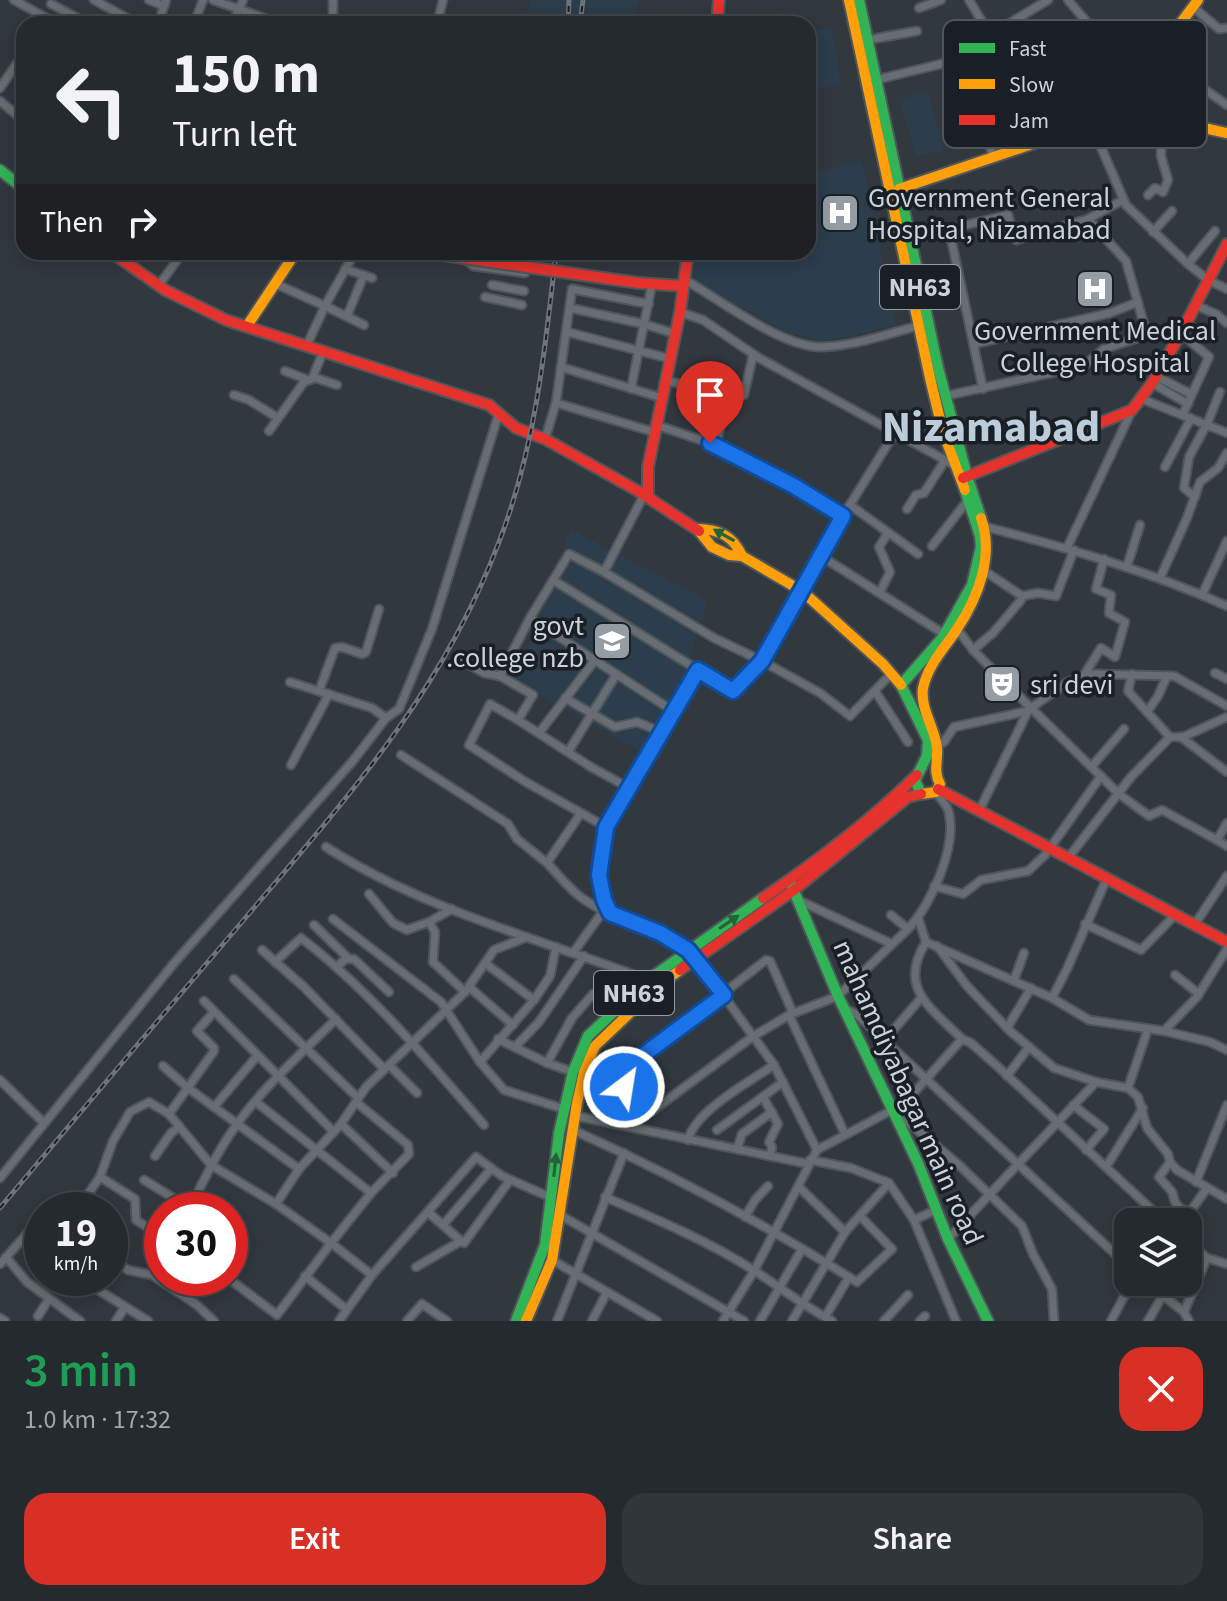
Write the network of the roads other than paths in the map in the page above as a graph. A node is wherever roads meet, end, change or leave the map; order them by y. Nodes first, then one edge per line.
1 (14, 0) edge
2 (94, 0) edge
3 (149, 0) edge
4 (213, 0) edge
5 (849, 0) edge
6 (859, 0) edge
7 (941, 0) edge
8 (969, 0) edge
9 (1048, 0) edge
10 (1068, 0) edge
11 (52, 2) edge
12 (165, 3) edge
13 (1194, 3) edge
14 (241, 4) edge
15 (919, 8) dead end
16 (37, 16) edge
17 (76, 16) edge
18 (123, 16) edge
19 (265, 16) edge
20 (981, 20) edge
21 (1015, 20) edge
22 (1085, 20) edge
23 (1182, 20) edge
24 (1227, 28) edge
25 (917, 31) dead end
26 (867, 40) junction
27 (943, 63) edge
28 (16, 65) edge
29 (875, 80) junction
30 (0, 88) edge
31 (1207, 91) edge
32 (0, 101) edge
33 (1227, 105) edge
34 (16, 114) edge
35 (1207, 129) edge
36 (1227, 133) edge
37 (991, 148) edge
38 (1020, 148) edge
39 (1101, 148) edge
40 (1161, 148) edge
41 (993, 157) junction
42 (0, 170) edge
43 (16, 183) edge
44 (899, 189) junction
45 (1148, 195) dead end
46 (1123, 200) junction
47 (1172, 211) dead end
48 (1088, 219) junction
49 (949, 229) junction
50 (1215, 231) dead end
51 (1153, 232) junction
52 (908, 233) junction
53 (1227, 244) edge
54 (1224, 257) edge
55 (123, 260) edge
56 (177, 260) edge
57 (291, 260) edge
58 (350, 260) edge
59 (467, 260) edge
60 (477, 260) edge
61 (687, 260) edge
62 (1188, 264) junction
63 (345, 269) junction
64 (525, 273) dead end
65 (1208, 280) junction
66 (684, 282) junction
67 (276, 284) junction
68 (652, 284) junction
69 (159, 285) junction
70 (492, 285) dead end
71 (1227, 289) edge
72 (524, 291) dead end
73 (485, 297) dead end
74 (1138, 302) junction
75 (649, 304) junction
76 (522, 305) dead end
77 (1195, 305) junction
78 (325, 306) junction
79 (570, 308) junction
80 (680, 312) junction
81 (347, 316) junction
82 (1227, 323) edge
83 (644, 324) junction
84 (364, 325) dead end
85 (247, 326) junction
86 (919, 326) junction
87 (567, 332) junction
88 (1181, 333) junction
89 (676, 334) junction
90 (974, 344) junction
91 (306, 347) junction
92 (639, 351) junction
93 (323, 352) junction
94 (753, 355) junction
95 (671, 359) junction
96 (561, 367) junction
97 (285, 371) dead end
98 (310, 379) junction
99 (1153, 379) junction
100 (666, 381) junction
101 (337, 385) dead end
102 (631, 389) junction
103 (983, 389) junction
104 (727, 392) junction
105 (1220, 392) dead end
106 (1191, 394) junction
107 (234, 395) dead end
108 (945, 396) junction
109 (662, 398) junction
110 (1142, 399) junction
111 (556, 403) junction
112 (1188, 404) junction
113 (1132, 410) junction
114 (499, 413) junction
115 (1187, 416) junction
116 (278, 418) junction
117 (1207, 424) junction
118 (655, 429) junction
119 (269, 431) dead end
120 (1227, 433) edge
121 (894, 434) junction
122 (545, 439) junction
123 (716, 446) junction
124 (1227, 453) edge
125 (1165, 467) dead end
126 (957, 470) junction
127 (646, 497) junction
128 (1195, 497) junction
129 (968, 500) junction
130 (850, 505) junction
131 (907, 509) dead end
132 (843, 516) junction
133 (1140, 525) dead end
134 (986, 527) junction
135 (697, 529) junction
136 (888, 533) junction
137 (1227, 541) edge
138 (932, 546) dead end
139 (1070, 549) junction
140 (918, 554) dead end
141 (742, 556) junction
142 (821, 556) junction
143 (1104, 559) junction
144 (1127, 566) junction
145 (983, 570) junction
146 (604, 572) junction
147 (1160, 578) junction
148 (553, 580) junction
149 (802, 591) junction
150 (880, 592) junction
151 (1202, 595) junction
152 (1022, 596) junction
153 (1227, 606) edge
154 (379, 609) dead end
155 (530, 618) junction
156 (957, 629) junction
157 (944, 634) junction
158 (973, 650) junction
159 (595, 660) junction
160 (463, 661) dead end
161 (762, 661) junction
162 (698, 670) junction
163 (1215, 673) dead end
164 (891, 674) junction
165 (1132, 674) junction
166 (616, 675) junction
167 (909, 675) junction
168 (1084, 675) junction
169 (500, 676) junction
170 (1167, 676) junction
171 (1227, 679) edge
172 (290, 682) dead end
173 (923, 689) junction
174 (904, 690) junction
175 (319, 691) junction
176 (875, 691) junction
177 (329, 694) junction
178 (565, 698) junction
179 (1227, 706) edge
180 (1030, 710) junction
181 (673, 711) junction
182 (1147, 712) junction
183 (590, 714) junction
184 (1227, 717) edge
185 (386, 718) junction
186 (518, 720) junction
187 (1124, 729) dead end
188 (661, 732) junction
189 (539, 733) junction
190 (1170, 737) junction
191 (1181, 737) junction
192 (908, 742) dead end
193 (933, 747) junction
194 (568, 752) junction
195 (401, 755) dead end
196 (291, 765) dead end
197 (1092, 766) junction
198 (1227, 772) edge
199 (919, 773) junction
200 (935, 774) junction
201 (1101, 776) junction
202 (629, 788) junction
203 (937, 791) junction
204 (921, 794) junction
205 (1119, 794) junction
206 (979, 811) junction
207 (581, 813) junction
208 (1227, 823) edge
209 (606, 827) junction
210 (1217, 840) junction
211 (1227, 846) edge
212 (326, 847) dead end
213 (1050, 848) junction
214 (1068, 858) junction
215 (547, 863) junction
216 (1227, 876) edge
217 (1107, 878) junction
218 (934, 886) junction
219 (794, 891) junction
220 (369, 894) dead end
221 (452, 909) junction
222 (607, 912) junction
223 (891, 915) dead end
224 (1174, 916) junction
225 (918, 918) junction
226 (333, 919) dead end
227 (429, 922) junction
228 (1085, 924) junction
229 (1195, 924) junction
230 (314, 925) dead end
231 (908, 929) junction
232 (527, 937) junction
233 (926, 942) junction
234 (1227, 942) edge
235 (892, 944) junction
236 (937, 946) junction
237 (556, 947) junction
238 (1227, 949) edge
239 (262, 950) dead end
240 (688, 950) junction
241 (573, 953) junction
242 (1024, 953) dead end
243 (584, 956) junction
244 (348, 958) junction
245 (697, 959) junction
246 (275, 962) junction
247 (485, 963) junction
248 (338, 966) junction
249 (1175, 975) dead end
250 (234, 979) dead end
251 (648, 980) junction
252 (1014, 980) junction
253 (1031, 988) junction
254 (467, 990) junction
255 (389, 992) dead end
256 (593, 994) dead end
257 (1199, 994) junction
258 (724, 995) junction
259 (838, 996) junction
260 (922, 997) junction
261 (1052, 998) junction
262 (534, 1000) junction
263 (204, 1001) dead end
264 (843, 1008) junction
265 (447, 1010) junction
266 (214, 1012) junction
267 (791, 1014) junction
268 (336, 1019) junction
269 (513, 1025) junction
270 (1007, 1028) junction
271 (1148, 1029) junction
272 (1164, 1031) junction
273 (752, 1037) junction
274 (498, 1039) junction
275 (962, 1039) junction
276 (884, 1041) junction
277 (412, 1042) junction
278 (515, 1047) junction
279 (1029, 1047) junction
280 (306, 1049) junction
281 (1227, 1050) edge
282 (257, 1056) junction
283 (480, 1062) junction
284 (547, 1063) junction
285 (774, 1065) junction
286 (163, 1066) dead end
287 (387, 1067) junction
288 (573, 1072) junction
289 (1007, 1076) junction
290 (278, 1077) junction
291 (0, 1080) edge
292 (925, 1080) junction
293 (783, 1082) junction
294 (1096, 1082) junction
295 (188, 1088) junction
296 (1128, 1088) junction
297 (417, 1093) dead end
298 (763, 1097) junction
299 (357, 1100) junction
300 (256, 1102) junction
301 (1073, 1105) junction
302 (1227, 1105) edge
303 (214, 1107) junction
304 (1143, 1107) junction
305 (564, 1109) junction
306 (772, 1112) junction
307 (169, 1114) junction
308 (894, 1115) junction
309 (576, 1116) junction
310 (44, 1123) junction
311 (1055, 1123) junction
312 (237, 1124) junction
313 (341, 1124) junction
314 (484, 1125) dead end
315 (179, 1127) junction
316 (573, 1130) junction
317 (717, 1130) dead end
318 (333, 1131) junction
319 (845, 1134) junction
320 (688, 1140) junction
321 (737, 1149) junction
322 (317, 1150) junction
323 (817, 1150) junction
324 (1086, 1150) junction
325 (624, 1153) junction
326 (155, 1156) dead end
327 (770, 1156) junction
328 (810, 1162) junction
329 (1170, 1162) junction
330 (1018, 1164) junction
331 (211, 1165) junction
332 (1106, 1167) junction
333 (299, 1169) junction
334 (491, 1169) junction
335 (393, 1173) junction
336 (100, 1177) junction
337 (0, 1178) edge
338 (144, 1180) dead end
339 (510, 1180) junction
340 (1196, 1182) junction
341 (889, 1183) junction
342 (768, 1186) dead end
343 (799, 1187) junction
344 (1207, 1188) junction
345 (90, 1192) edge
346 (164, 1192) edge
347 (199, 1192) edge
348 (371, 1193) junction
349 (988, 1195) junction
350 (605, 1197) junction
351 (552, 1198) junction
352 (1227, 1199) edge
353 (276, 1204) junction
354 (1150, 1208) edge
355 (1180, 1208) edge
356 (1194, 1208) edge
357 (936, 1210) junction
358 (429, 1213) junction
359 (560, 1215) junction
360 (860, 1216) junction
361 (745, 1217) junction
362 (914, 1220) junction
363 (144, 1225) edge
364 (443, 1225) junction
365 (592, 1232) junction
366 (845, 1232) junction
367 (775, 1233) junction
368 (24, 1237) edge
369 (948, 1239) junction
370 (461, 1241) junction
371 (331, 1243) junction
372 (802, 1249) junction
373 (1114, 1253) edge
374 (1202, 1254) edge
375 (1207, 1258) junction
376 (552, 1260) junction
377 (3, 1261) edge
378 (826, 1263) junction
379 (1227, 1264) edge
380 (416, 1267) dead end
381 (128, 1270) edge
382 (754, 1271) junction
383 (577, 1274) junction
384 (372, 1275) junction
385 (305, 1276) junction
386 (849, 1277) junction
387 (778, 1288) junction
388 (607, 1292) junction
389 (248, 1293) edge
390 (908, 1295) dead end
391 (108, 1296) edge
392 (1124, 1296) edge
393 (1162, 1296) edge
394 (1164, 1296) edge
395 (49, 1299) junction
396 (801, 1304) junction
397 (125, 1307) junction
398 (346, 1309) junction
399 (1182, 1311) junction
400 (277, 1315) junction
401 (38, 1316) dead end
402 (725, 1317) edge
403 (829, 1319) edge
404 (80, 1321) edge
405 (116, 1321) edge
406 (148, 1321) edge
407 (214, 1321) edge
408 (285, 1321) edge
409 (339, 1321) edge
410 (407, 1321) edge
411 (447, 1321) edge
412 (516, 1321) edge
413 (526, 1321) edge
414 (557, 1321) edge
415 (592, 1321) edge
416 (657, 1321) edge
417 (744, 1321) edge
418 (760, 1321) edge
419 (792, 1321) edge
420 (884, 1321) edge
421 (956, 1321) edge
422 (988, 1321) edge
423 (1054, 1321) edge
424 (1111, 1321) edge
425 (1148, 1321) edge
426 (1176, 1321) edge
427 (1189, 1321) edge

1 - 16 street
2 - 18 street
3 - 12 street
4 - 14 street
5 - 86 main road, NH63
6 - 26 main road, NH63
7 - 15 street
8 - 20 street
9 - 21 street
10 - 22 street
11 - 17 street
13 - 23 main road
13 - 24 street
14 - 19 street
25 - 26 street
26 - 29 main road, NH63
27 - 29 street
28 - 30 street
29 - 44 main road, NH63
31 - 33 street
32 - 34 street
35 - 36 main road
37 - 41 street
38 - 41 main road
39 - 46 street
40 - 45 street
41 - 44 main road
42 - 43 main road
44 - 52 main road, NH63
46 - 48 street
46 - 51 street
47 - 51 street
48 - 49 street
48 - 74 street
49 - 52 street
49 - 90 street
50 - 62 street
51 - 62 street
52 - 108 main road, NH63
53 - 54 main road
54 - 65 main road
55 - 69 main road
56 - 69 street
57 - 67 main road
58 - 63 street
59 - 64 street
60 - 68 main road, bridge
61 - 66 main road
62 - 65 street
63 - 78 street
63 - 81 street
65 - 71 street
65 - 77 main road
66 - 68 main road
66 - 80 main road
66 - 86 street
67 - 78 street
67 - 85 main road
68 - 75 street
69 - 85 main road
70 - 72 street
73 - 76 street
74 - 90 street
74 - 103 street
75 - 79 street
75 - 83 street
77 - 82 street
77 - 88 main road
78 - 81 street
78 - 91 street
79 - 83 street
79 - 87 street
80 - 89 main road
80 - 94 street
81 - 84 street
83 - 89 street
83 - 92 street
85 - 91 main road
86 - 126 main road, NH63
87 - 92 street
87 - 96 street
88 - 99 main road
88 - 106 street
89 - 95 main road
90 - 103 street
91 - 93 main road
92 - 95 street
92 - 102 street
93 - 98 street
93 - 114 main road
94 - 104 street
94 - 121 street
95 - 100 main road
96 - 102 street
96 - 111 street
97 - 98 street
98 - 101 street
98 - 116 street
99 - 106 street
99 - 110 main road
99 - 112 street
100 - 104 street
100 - 109 main road
102 - 109 street
103 - 108 street
104 - 123 street
105 - 117 street
106 - 112 street
107 - 116 street
108 - 126 main road, NH63
109 - 118 main road
110 - 113 main road
110 - 115 street
111 - 118 street
111 - 122 street
112 - 115 street
113 - 126 main road
113 - 139 street
114 - 122 main road
114 - 185 street
115 - 117 street
115 - 125 street
116 - 119 street
117 - 120 street
117 - 128 street
118 - 123 street
118 - 127 main road
121 - 126 street
121 - 130 street
122 - 127 main road
123 - 132 street
124 - 128 street
126 - 129 main road, NH63
126 - 131 street
126 - 134 main road, NH63
127 - 135 main road
127 - 146 street
128 - 147 street
129 - 138 street
129 - 157 main road, NH63
130 - 132 street
130 - 136 street
132 - 142 street
133 - 144 street
134 - 139 street
134 - 145 main road, NH63
135 - 141 main road
141 -> 135 main road
136 - 140 street
136 - 150 street
137 - 151 street
139 - 143 street
139 - 152 street
141 - 149 main road
142 - 149 street
142 - 150 street
143 - 144 street
143 - 168 street
144 - 147 street
145 - 152 street
145 - 156 main road, NH63
146 - 148 street
146 - 161 street
147 - 151 street
148 - 155 street
148 - 162 street
149 - 161 street
149 - 164 main road
150 - 157 street
151 - 153 street
152 - 158 street
154 - 175 street
155 - 159 street
155 - 169 street
156 - 158 street
156 - 173 main road, NH63
157 - 167 main road, NH63
158 - 180 street
159 - 166 street
159 - 178 street
160 - 169 street
161 - 162 street
161 - 176 street
162 - 181 street
163 - 171 street
164 - 174 main road
164 - 176 street
165 - 168 street
165 - 170 street
165 - 182 street
166 - 181 street
166 - 183 street
167 - 173 main road
167 - 174 main road, NH63
168 - 180 street
169 - 186 street
170 - 179 street
170 - 182 street
172 - 175 street
173 - 174 main road
173 - 193 main road
174 - 193 main road
175 - 177 street
176 - 192 street
177 - 185 street
177 - 196 street
178 - 183 street
178 - 189 street
180 - 193 street
180 - 197 street
180 - 206 street
181 - 188 street
182 - 190 street
183 - 188 street
183 - 194 street
184 - 191 street
185 - 310 street
186 - 189 street
186 - 207 street
187 - 197 street
188 - 202 street
189 - 194 street
190 - 191 street
190 - 205 street
191 - 198 street
193 - 199 main road, NH63
193 - 200 main road
194 - 202 street
195 - 215 street
197 - 201 street
199 - 200 main road
199 - 204 main road, NH63
199 - 219 main road, NH63
200 - 203 main road
201 - 205 street
201 - 213 street
202 - 209 street
203 - 204 main road, NH63
203 - 206 main road
203 - 218 street
204 - 219 main road, NH63
205 - 210 street
205 - 214 street
206 - 213 main road
207 - 209 street
207 - 215 street
208 - 210 street
209 - 222 street
210 - 211 street
212 - 221 street
213 - 214 main road
213 - 218 street
214 - 217 main road
215 - 222 street
216 - 229 street
217 - 224 main road
217 - 228 street
218 - 225 street
219 - 235 street
240 -> 219 main road, NH63
219 - 245 main road, NH63
219 - 259 main road, mahamdiyabagar main road
220 - 227 street
221 - 227 street
221 - 232 street
222 - 240 street
222 - 241 street
223 - 231 street
224 - 228 street
224 - 229 main road
225 - 231 street
225 - 233 street
226 - 265 street
227 - 254 street
228 - 261 street
229 - 234 main road
230 - 244 street
231 - 235 street
232 - 237 street
232 - 247 street
233 - 236 street
233 - 260 street
235 - 259 street
236 - 252 street
236 - 270 street
237 - 241 street
237 - 262 street
238 - 257 street
239 - 246 street
240 - 245 street
240 - 251 main road, NH63
241 - 243 street
242 - 252 street
243 - 251 street
243 - 278 street
244 - 248 street
244 - 255 street
245 - 258 street
245 - 309 main road, NH63
246 - 248 street
246 - 268 street
247 - 254 street
247 - 262 street
248 - 277 street
249 - 257 street
250 - 280 street
251 - 288 main road, NH63
252 - 253 street
253 - 261 street
253 - 270 street
254 - 265 street
254 - 269 street
256 - 284 street
257 - 272 street
258 - 267 street
258 - 273 street
258 - 273 street
259 - 264 main road, mahamdiyabagar main road
259 - 267 street
260 - 275 street
260 - 276 street
261 - 271 street
262 - 269 street
263 - 266 street
264 - 276 street
264 - 308 main road, mahamdiyabagar main road
265 - 277 street
265 - 283 street
266 - 282 street
266 - 295 street
267 - 273 street
267 - 319 street
268 - 280 street
268 - 287 street
269 - 274 street
270 - 279 street
271 - 272 street
271 - 296 street
272 - 281 street
273 - 285 street
274 - 278 street
274 - 283 street
275 - 289 street
275 - 292 street
276 - 292 street
277 - 287 street
277 - 314 street
278 - 284 street
279 - 289 street
279 - 294 street
280 - 290 street
280 - 299 street
282 - 290 street
282 - 303 street
283 - 305 street
284 - 288 street
285 - 293 street
285 - 320 street
286 - 295 street
287 - 297 street
287 - 299 street
288 - 305 main road, NH63
289 - 311 street
290 - 300 street
290 - 318 street
291 - 310 street
292 - 308 street
292 - 330 street
293 - 298 street
293 - 323 street
294 - 296 street
294 - 301 street
295 - 303 street
295 - 307 street
296 - 304 street
298 - 306 street
298 - 317 street
299 - 313 street
299 - 335 street
300 - 312 street
300 - 322 street
301 - 311 street
301 - 324 street
302 - 340 street
303 - 312 street
304 - 329 street
304 - 332 street
351 -> 305 main road, NH63
306 - 321 street
306 - 327 street
307 - 315 street
307 - 336 street
308 - 319 street
308 - 349 street
308 - 357 main road, mahamdiyabagar main road
309 - 316 main road, NH63
309 - 320 street
310 - 337 street
311 - 324 street
311 - 330 street
312 - 331 street
312 - 333 street
313 - 318 street
313 - 335 street
315 - 326 street
315 - 331 street
316 - 325 street
316 - 359 main road, NH63
318 - 322 street
319 - 323 street
320 - 321 street
321 - 327 street
322 - 333 street
322 - 348 street
323 - 328 street
324 - 332 street
325 - 350 street
325 - 361 street
327 - 328 street
328 - 341 street
328 - 343 street
329 - 340 street
329 - 355 street
330 - 349 street
330 - 373 street
331 - 347 street
331 - 353 street
332 - 354 street
333 - 353 street
334 - 339 street
334 - 358 street
334 - 364 street
335 - 348 street
336 - 345 street
336 - 363 street
338 - 346 street
339 - 351 street
339 - 370 street
340 - 344 street
341 - 360 street
341 - 362 street
342 - 361 street
343 - 366 street
343 - 367 street
344 - 352 street
344 - 356 street
348 - 371 street
349 - 369 street
349 - 423 street
350 - 365 street
350 - 382 street
351 - 412 main road, NH63
353 - 371 street
357 - 362 street
357 - 369 main road, mahamdiyabagar main road
358 - 364 street
358 - 384 street
359 - 365 street
359 - 376 main road, NH63
360 - 366 street
360 - 386 street
361 - 367 street
362 - 421 street
364 - 370 street
365 - 383 street
365 - 402 street
366 - 378 street
367 - 372 street
367 - 382 street
368 - 377 street
369 - 422 main road, mahamdiyabagar main road
370 - 380 street
371 - 384 street
371 - 385 street
372 - 378 street
372 - 387 street
374 - 375 street
375 - 379 street
375 - 399 street
376 - 383 street
376 - 413 main road, NH63
377 - 395 street
378 - 386 street
378 - 396 street
381 - 407 street
382 - 387 street
382 - 402 street
383 - 388 street
383 - 414 street
384 - 398 street
385 - 398 street
385 - 400 street
386 - 403 street
387 - 396 street
387 - 418 street
388 - 415 street
388 - 416 street
389 - 400 street
390 - 420 street
391 - 397 street
392 - 424 street
393 - 425 street
394 - 399 street
395 - 401 street
395 - 404 street
396 - 403 street
396 - 419 street
397 - 405 street
397 - 406 street
398 - 409 street
399 - 426 street
399 - 427 street
400 - 408 street
402 - 417 street
410 - 411 street

